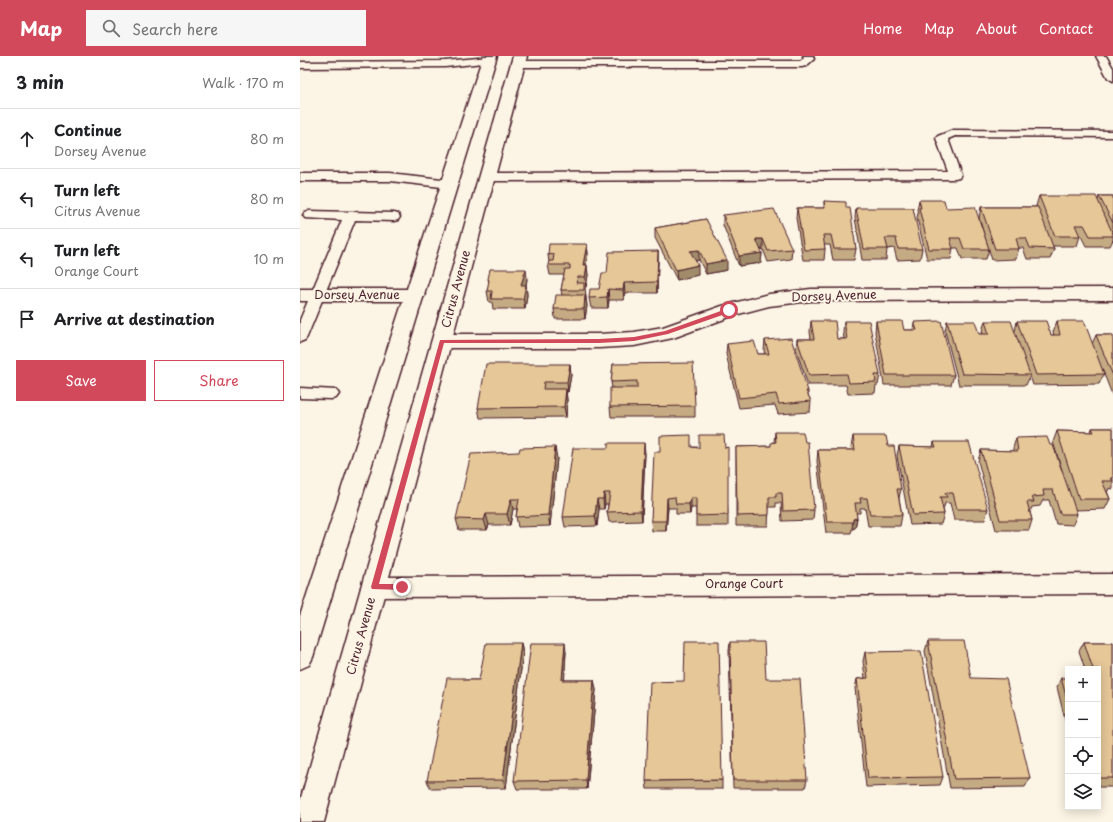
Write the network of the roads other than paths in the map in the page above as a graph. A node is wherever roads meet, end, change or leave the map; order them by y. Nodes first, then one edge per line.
1 (808, 56) edge
2 (1101, 56) edge
3 (490, 58) edge
4 (519, 60) edge
5 (300, 65) edge
6 (1113, 78) edge
7 (1113, 134) edge
8 (300, 177) edge
9 (487, 177) junction
10 (450, 184) junction
11 (309, 215) dead end
12 (350, 216) junction
13 (394, 217) dead end
14 (1113, 294) edge
15 (309, 295) edge
16 (415, 295) junction
17 (300, 336) edge
18 (442, 341) junction
19 (300, 393) edge
20 (331, 394) dead end
21 (1113, 584) edge
22 (374, 587) junction
23 (300, 657) edge
24 (309, 822) edge

1 - 4 lane
2 - 6 lane
3 - 5 lane
3 - 10 main road
4 - 9 main road, Citrus Avenue
7 - 9 lane
8 - 10 lane
9 - 18 main road, Citrus Avenue
10 - 16 main road
11 - 12 lane
12 - 13 lane
12 - 15 lane
14 - 18 main road, Dorsey Avenue
15 - 16 main road, Dorsey Avenue
15 - 17 lane
16 - 23 main road
18 - 22 main road, Citrus Avenue
19 - 20 lane
21 - 22 main road, Orange Court
22 - 24 main road, Citrus Avenue

